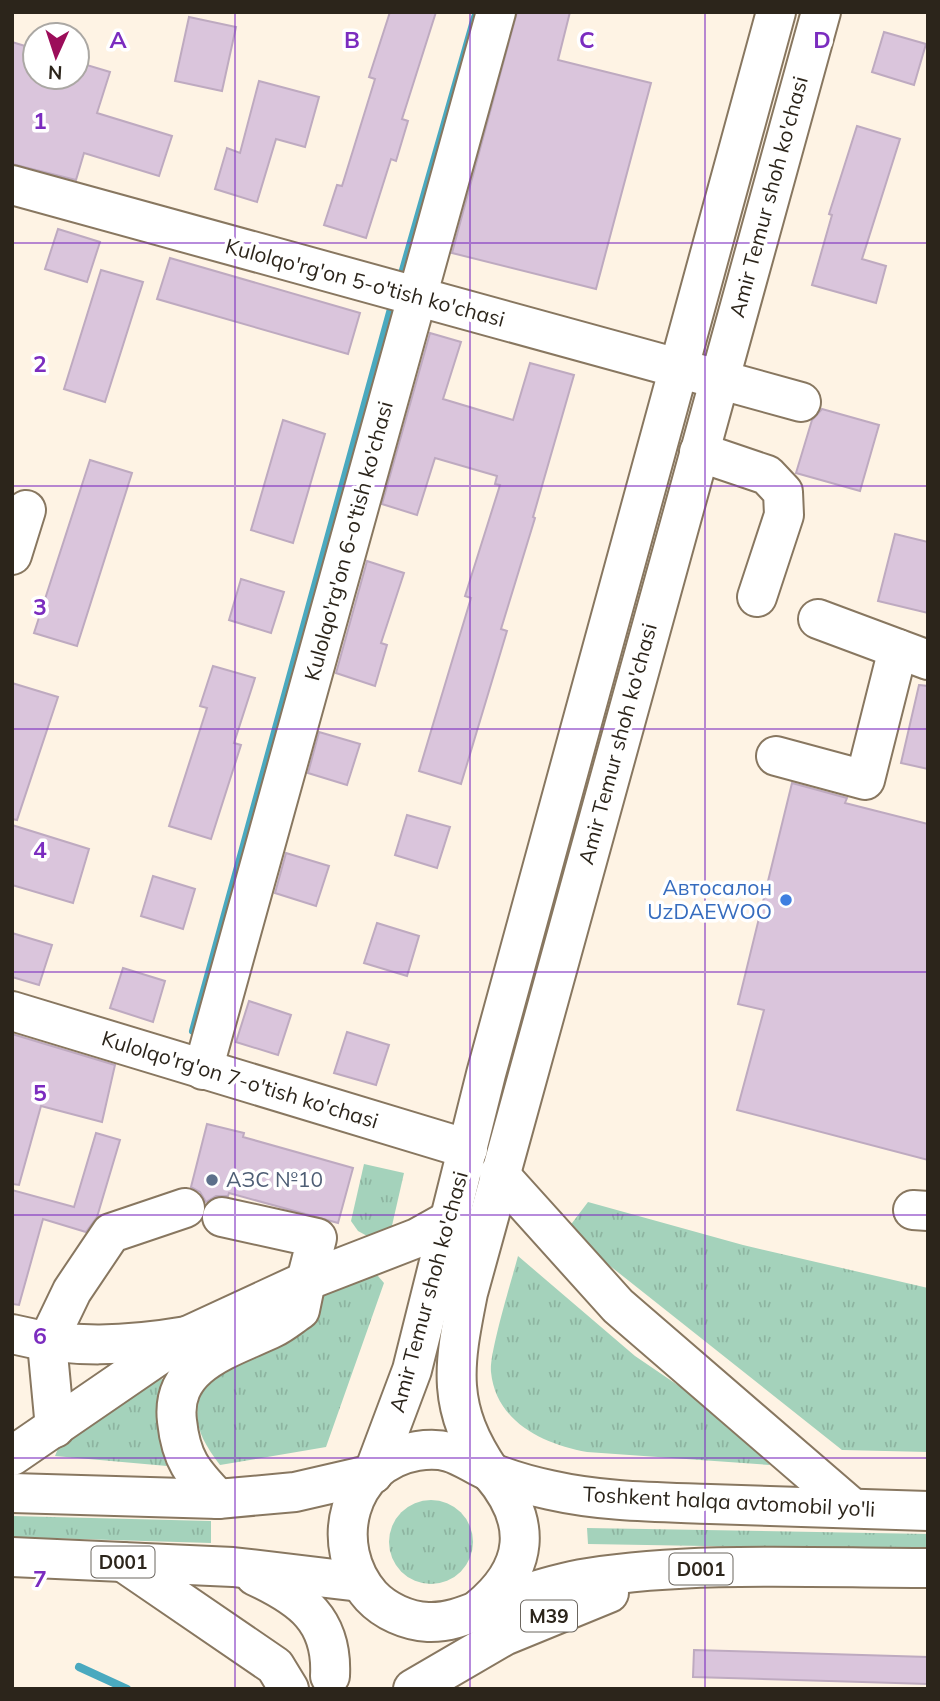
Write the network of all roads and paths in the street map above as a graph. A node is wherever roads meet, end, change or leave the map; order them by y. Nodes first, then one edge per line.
1 (496, 12) edge
2 (776, 12) edge
3 (821, 12) edge
4 (12, 186) edge
5 (415, 298) junction
6 (677, 368) junction
7 (719, 380) junction
8 (801, 402) dead end
9 (699, 452) junction
10 (26, 510) dead end
11 (12, 555) edge
12 (757, 597) dead end
13 (818, 619) dead end
14 (913, 654) edge
15 (776, 755) dead end
16 (12, 1011) edge
17 (204, 1070) junction
18 (468, 1149) junction
19 (499, 1174) junction
20 (185, 1208) dead end
21 (222, 1217) dead end
22 (451, 1219) junction
23 (306, 1281) junction
24 (187, 1336) junction
25 (29, 1339) edge
26 (55, 1427) junction
27 (12, 1456) edge
28 (491, 1473) junction
29 (373, 1474) junction
30 (12, 1493) edge
31 (218, 1499) junction
32 (852, 1508) junction
33 (928, 1511) edge
34 (12, 1557) edge
35 (123, 1562) junction
36 (233, 1567) junction
37 (928, 1568) edge
38 (696, 1569) junction
39 (360, 1582) junction
40 (479, 1610) junction
41 (327, 1683) edge
42 (289, 1689) edge
43 (408, 1689) edge
44 (413, 1689) edge

1 - 5 main road, Kulolqo'rg'on 6-o'tish ko'chasi
2 - 6 main road, Amir Temur shoh ko'chasi
3 - 7 main road, Amir Temur shoh ko'chasi
4 - 5 main road, Kulolqo'rg'on 5-o'tish ko'chasi
5 - 6 main road, Kulolqo'rg'on 5-o'tish ko'chasi
5 - 17 main road, Kulolqo'rg'on 6-o'tish ko'chasi
6 - 7 main road, Kulolqo'rg'on 5-o'tish ko'chasi
6 - 18 main road, Amir Temur shoh ko'chasi
7 - 8 main road, Kulolqo'rg'on 5-o'tish ko'chasi
7 - 9 main road, Amir Temur shoh ko'chasi
9 - 12 main road
9 - 19 main road, Amir Temur shoh ko'chasi
10 - 11 main road
13 - 14 main road
14 - 15 main road
16 - 17 main road, Kulolqo'rg'on 7-o'tish ko'chasi
17 - 18 main road, Kulolqo'rg'on 7-o'tish ko'chasi
18 - 22 main road, Amir Temur shoh ko'chasi
19 - 28 main road, Amir Temur shoh ko'chasi
19 - 32 main road
20 - 25 main road
21 - 23 main road
22 - 23 main road
22 - 29 main road, Amir Temur shoh ko'chasi
23 - 24 main road
23 - 31 main road
24 - 25 main road
24 - 26 main road
25 - 26 main road
26 - 27 main road
28 - 29 main road, Toshkent halqa avtomobil yo'li / M39
28 - 32 main road, Toshkent halqa avtomobil yo'li
28 - 40 main road, Toshkent halqa avtomobil yo'li / M39
29 - 31 main road, Toshkent halqa avtomobil yo'li
29 - 39 main road, Toshkent halqa avtomobil yo'li / M39
30 - 31 main road, Toshkent halqa avtomobil yo'li
32 - 33 main road, Toshkent halqa avtomobil yo'li
34 - 35 main road, D001
35 - 36 main road, D001
35 - 42 main road
36 - 39 main road, D001
36 - 41 main road
37 - 38 main road, Toshkent halqa avtomobil yo'li / D001
38 - 40 main road, Toshkent halqa avtomobil yo'li / D001
38 - 44 main road, M39
39 - 40 main road, Toshkent halqa avtomobil yo'li / M39
39 - 41 main road
40 - 43 main road, M39

